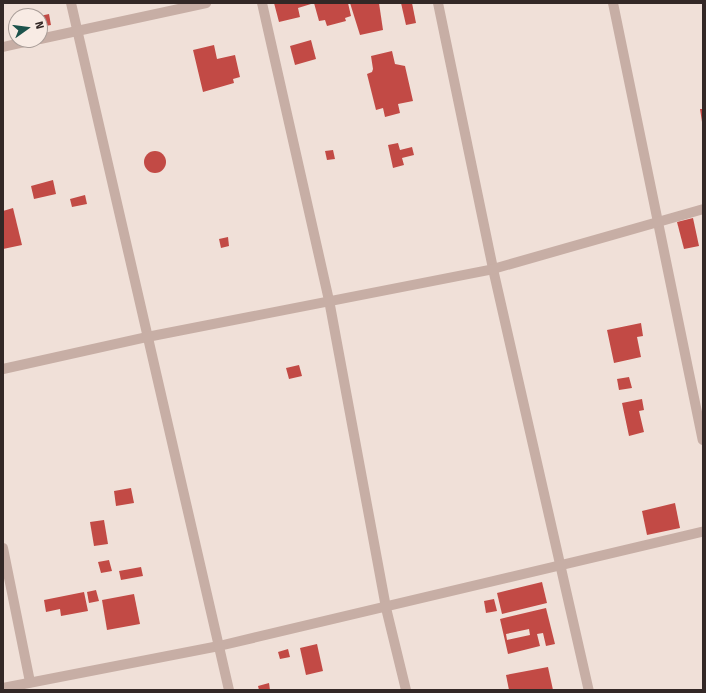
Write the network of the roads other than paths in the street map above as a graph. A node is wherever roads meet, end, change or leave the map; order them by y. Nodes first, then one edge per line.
1 (71, 3) edge
2 (206, 3) edge
3 (262, 3) edge
4 (438, 3) edge
5 (612, 3) edge
6 (77, 31) junction
7 (48, 37) edge
8 (703, 209) edge
9 (660, 222) junction
10 (493, 269) junction
11 (329, 300) junction
12 (147, 337) junction
13 (3, 369) edge
14 (703, 440) edge
15 (703, 532) edge
16 (3, 548) edge
17 (559, 567) junction
18 (386, 608) junction
19 (220, 646) junction
20 (30, 682) junction
21 (3, 688) edge
22 (229, 690) edge
23 (406, 690) edge
24 (588, 690) edge

1 - 6 street
2 - 6 street
3 - 11 street
4 - 10 street
5 - 9 street
6 - 7 street
6 - 12 street
8 - 9 street
9 - 10 street
9 - 14 street
10 - 11 street
10 - 17 street
11 - 12 street
11 - 18 street
12 - 13 street
12 - 19 street
15 - 17 street
16 - 20 street
17 - 18 street
17 - 24 street
18 - 19 street
18 - 23 street
19 - 20 street
19 - 22 street
20 - 21 street

